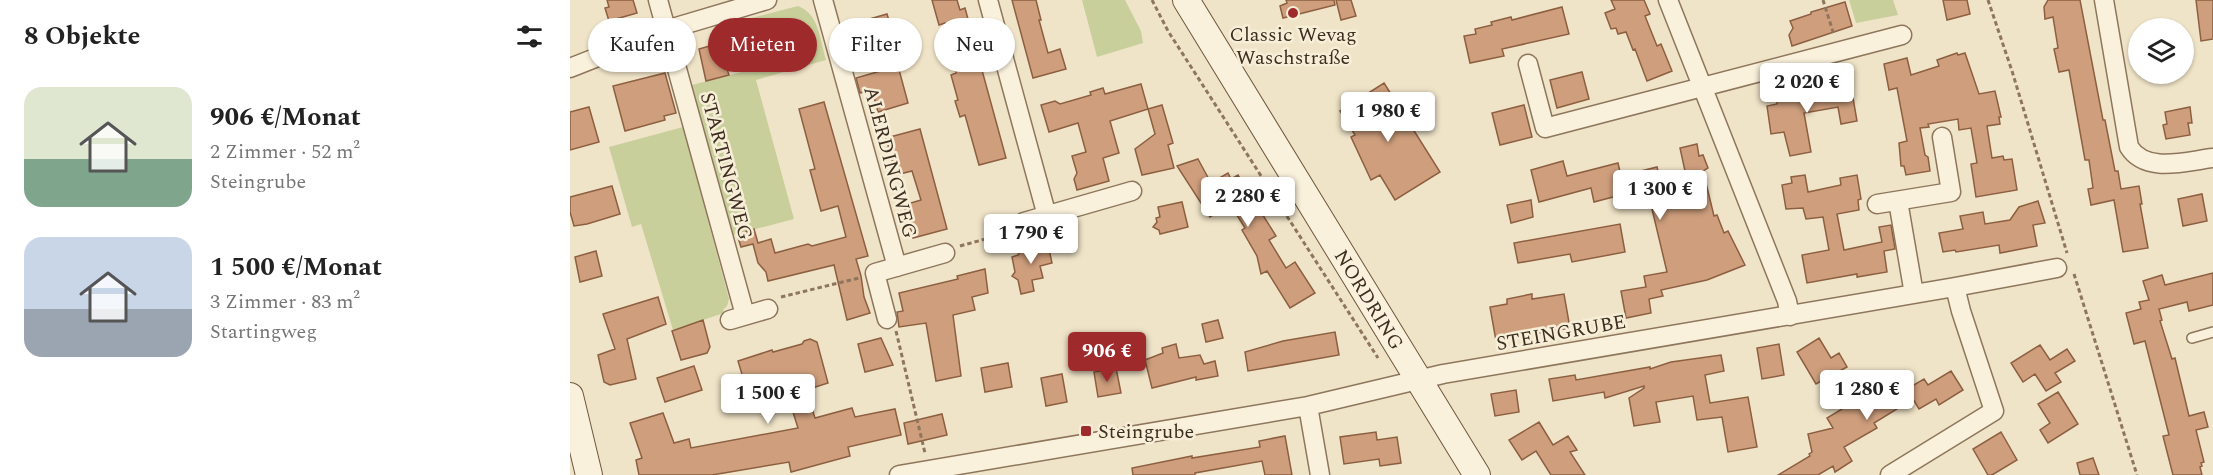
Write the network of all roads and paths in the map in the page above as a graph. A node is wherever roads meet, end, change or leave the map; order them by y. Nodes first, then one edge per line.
1 (658, 0) edge
2 (767, 0) edge
3 (823, 0) edge
4 (988, 0) edge
5 (1152, 0) edge
6 (1186, 0) edge
7 (1668, 0) edge
8 (1823, 0) edge
9 (1988, 0) edge
10 (2104, 0) edge
11 (663, 18) edge
12 (696, 21) edge
13 (1902, 35) dead end
14 (1840, 52) junction
15 (588, 61) edge
16 (1528, 64) dead end
17 (570, 68) edge
18 (676, 72) edge
19 (1703, 88) junction
20 (1942, 137) dead end
21 (2213, 158) edge
22 (1132, 191) dead end
23 (1898, 201) junction
24 (1877, 204) dead end
25 (1047, 216) junction
26 (1024, 222) joint
27 (945, 253) joint
28 (2066, 264) junction
29 (897, 267) junction
30 (875, 273) junction
31 (1955, 287) junction
32 (1914, 294) junction
33 (768, 309) joint
34 (1790, 316) junction
35 (887, 319) joint
36 (2213, 332) edge
37 (2192, 338) dead end
38 (1408, 383) junction
39 (570, 396) edge
40 (1308, 406) junction
41 (928, 470) junction
42 (589, 475) edge
43 (899, 475) edge
44 (1320, 475) edge
45 (1477, 475) edge
46 (1890, 475) edge
47 (2137, 475) edge

1 - 11 street, STARTINGWEG
2 - 12 street
3 - 29 street, ALERDINGWEG
4 - 25 street
5 - 38 path
6 - 38 main road, NORDRING
7 - 19 street
8 - 14 path
9 - 28 path
10 - 21 street
13 - 14 street
14 - 19 street
15 - 17 street
16 - 19 street
18 - 33 street, STARTINGWEG
19 - 34 street
20 - 23 street
22 - 25 street
23 - 24 street
23 - 32 street
25 - 26 street
26 - 27 path
27 - 29 street, ALERDINGWEG
28 - 31 street, STEINGRUBE
28 - 47 path
29 - 30 street, ALERDINGWEG
30 - 33 path
30 - 35 street
31 - 32 street, STEINGRUBE
31 - 46 street
32 - 34 street, STEINGRUBE
34 - 38 street, STEINGRUBE
35 - 41 path
36 - 37 lane
38 - 40 street, STEINGRUBE
38 - 45 main road, NORDRING
39 - 42 main road
40 - 41 street, STEINGRUBE
40 - 44 street
41 - 43 street, STEINGRUBE

